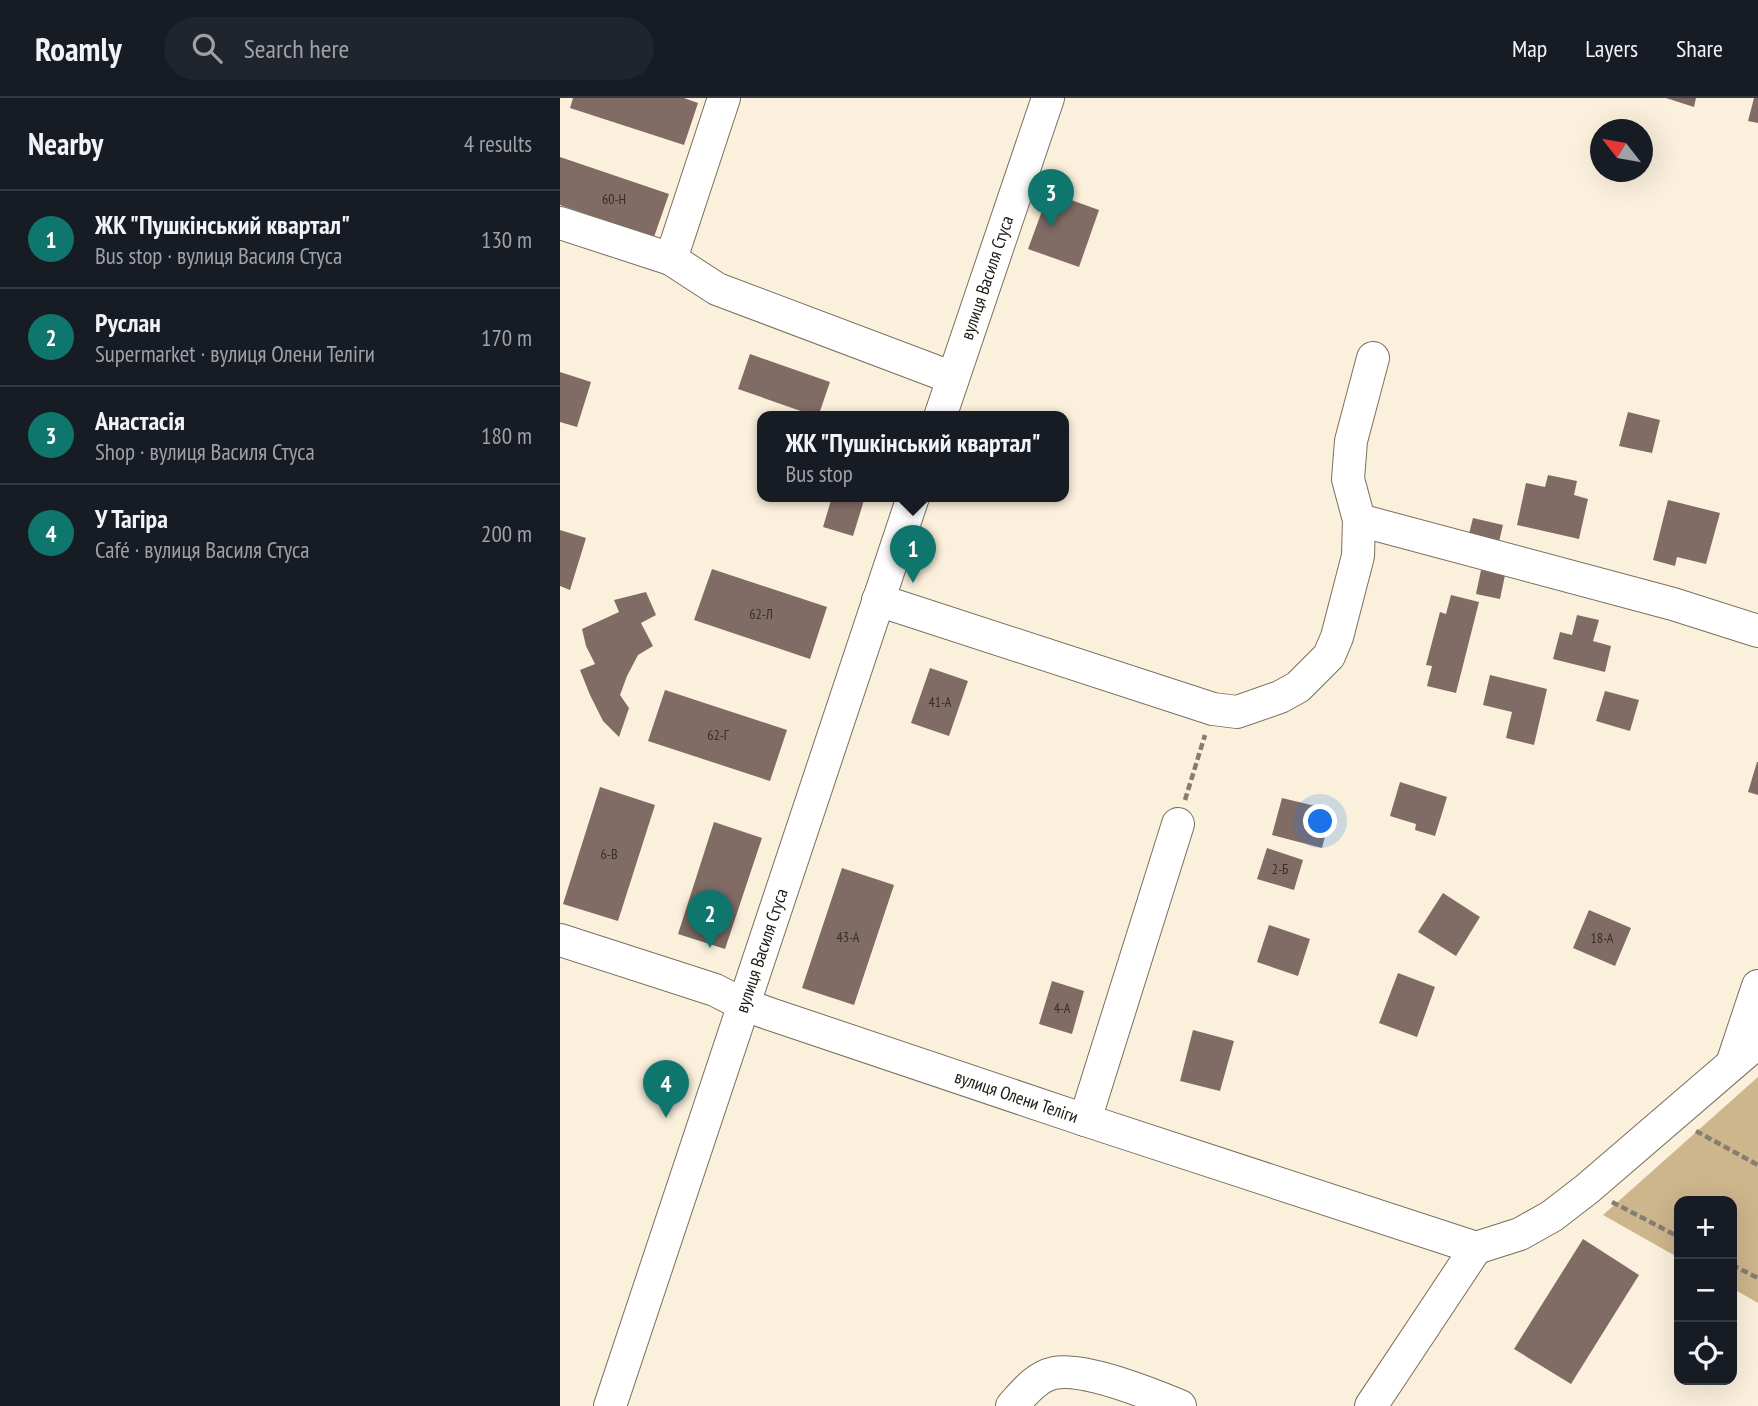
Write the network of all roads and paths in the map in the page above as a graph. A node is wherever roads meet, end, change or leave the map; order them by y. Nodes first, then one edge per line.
1 (724, 98) edge
2 (1048, 98) edge
3 (560, 223) edge
4 (671, 259) junction
5 (1373, 358) dead end
6 (953, 378) junction
7 (942, 411) edge
8 (911, 502) edge
9 (1359, 520) junction
10 (878, 600) junction
11 (1758, 631) edge
12 (1213, 709) junction
13 (1178, 824) joint
14 (560, 940) edge
15 (1758, 986) edge
16 (742, 1004) junction
17 (1758, 1042) edge
18 (1731, 1066) junction
19 (1671, 1117) junction
20 (1085, 1120) junction
21 (1758, 1166) edge
22 (1587, 1189) junction
23 (1674, 1234) edge
24 (1476, 1248) junction
25 (1737, 1268) edge
26 (1758, 1279) edge
27 (610, 1406) edge
28 (1012, 1406) edge
29 (1180, 1406) edge
30 (1371, 1406) edge

1 - 4 street
2 - 6 street, вулиця Василя Стуса
3 - 4 street
4 - 6 street
5 - 9 street
6 - 7 street, вулиця Василя Стуса
8 - 10 street, вулиця Василя Стуса
9 - 11 street
9 - 12 street
10 - 12 street
10 - 16 street, вулиця Василя Стуса
12 - 13 path
13 - 20 street
14 - 16 street, вулиця Олени Теліги
15 - 18 street
16 - 20 street, вулиця Олени Теліги
16 - 27 street, вулиця Василя Стуса
17 - 18 street
18 - 19 street
19 - 21 path
19 - 22 street
20 - 24 street, вулиця Олени Теліги
22 - 23 path
22 - 24 street
24 - 30 street
25 - 26 path
28 - 29 street

